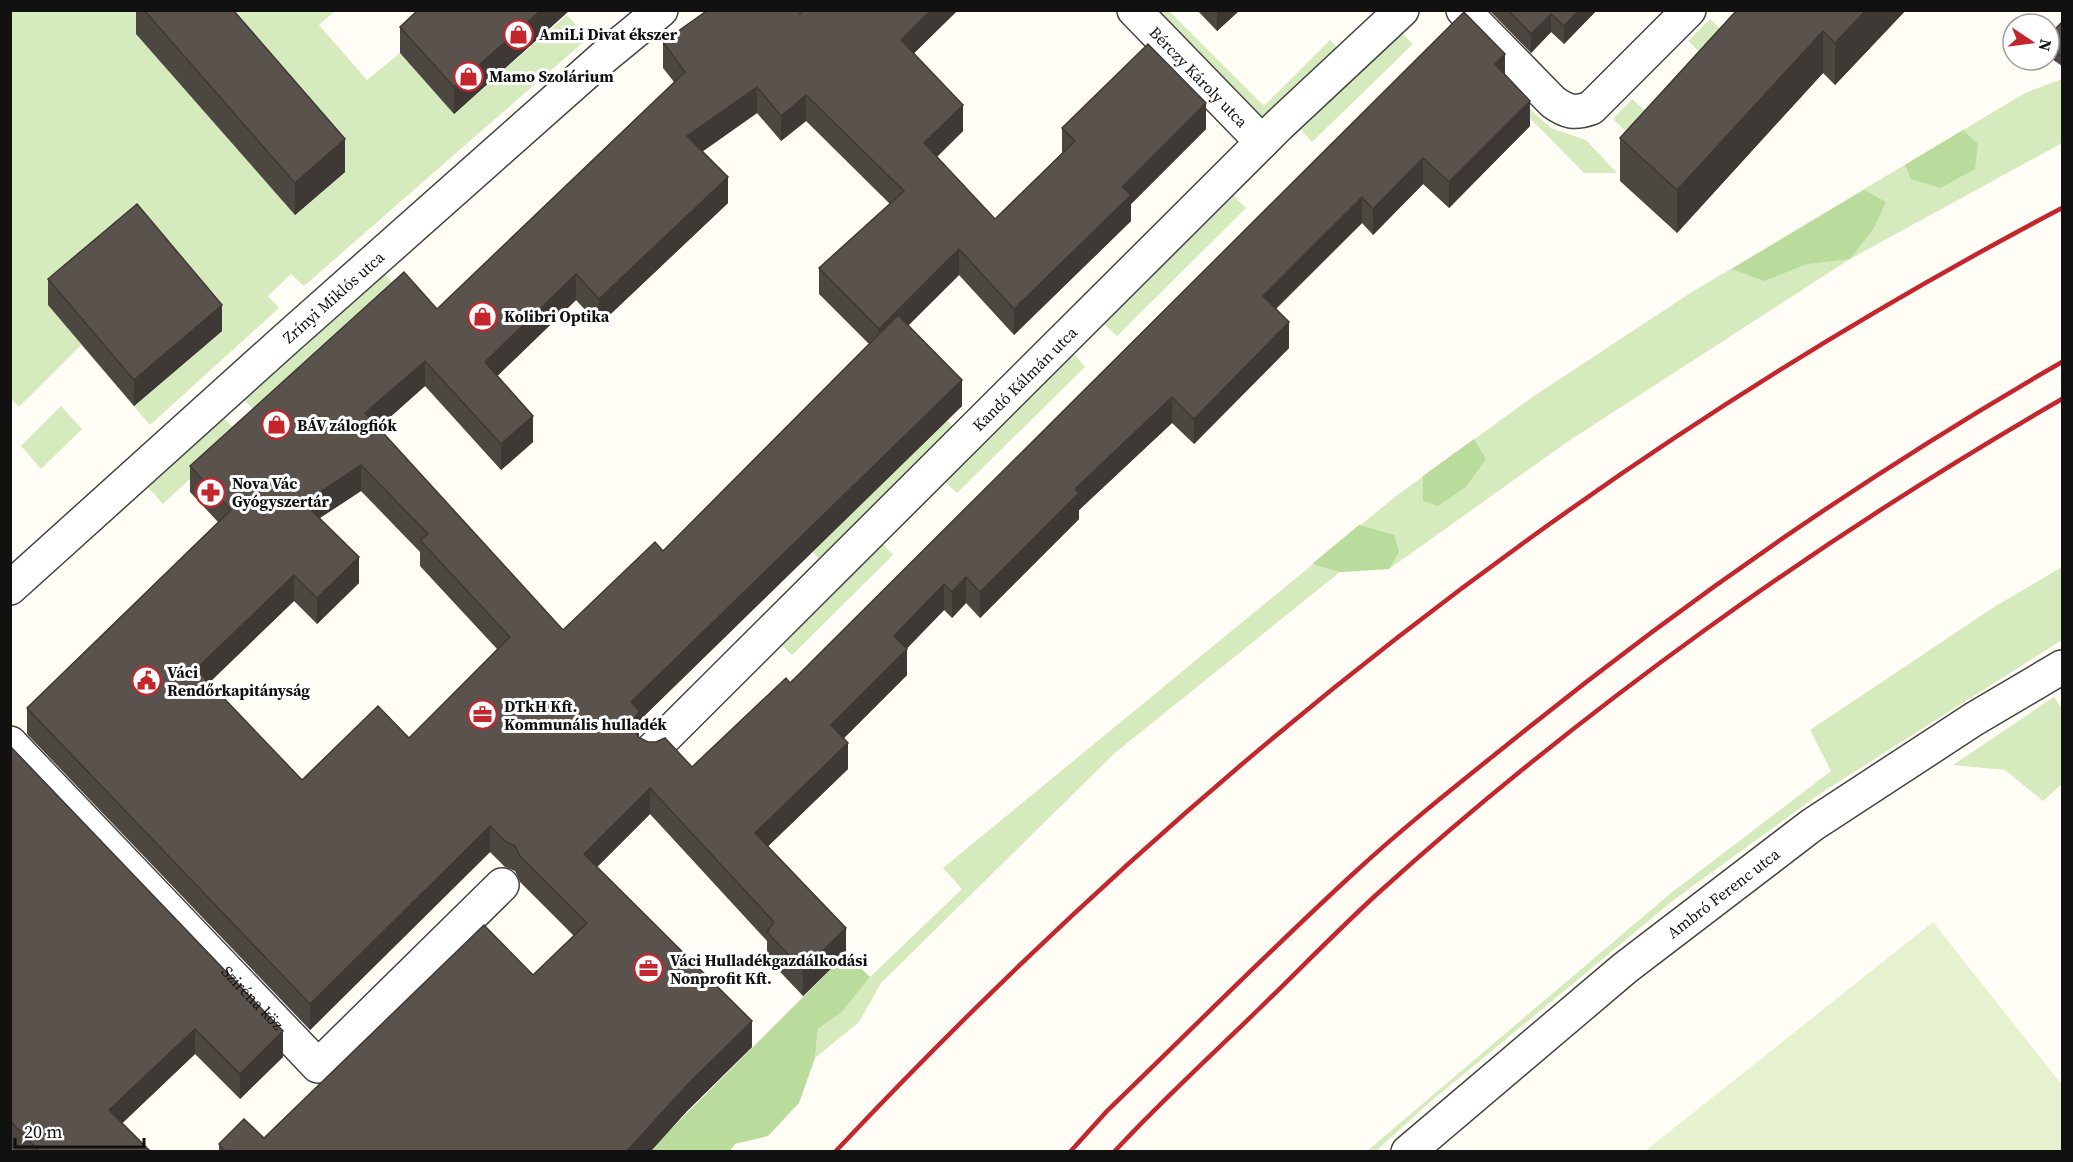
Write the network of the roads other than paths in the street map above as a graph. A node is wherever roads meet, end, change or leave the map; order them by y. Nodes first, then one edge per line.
1 (661, 10) edge
2 (1134, 10) edge
3 (1402, 10) edge
4 (1462, 10) edge
5 (1689, 10) edge
6 (1262, 142) junction
7 (10, 588) edge
8 (2062, 667) edge
9 (10, 743) edge
10 (652, 750) edge
11 (502, 885) dead end
12 (1408, 1152) edge

1 - 7 street, Zrínyi Miklós utca
2 - 6 street, Bérczy Károly utca
3 - 6 street, Kandó Kálmán utca
4 - 5 street
6 - 10 street, Kandó Kálmán utca
8 - 12 street, Ambró Ferenc utca
9 - 11 street, Sziréna köz

